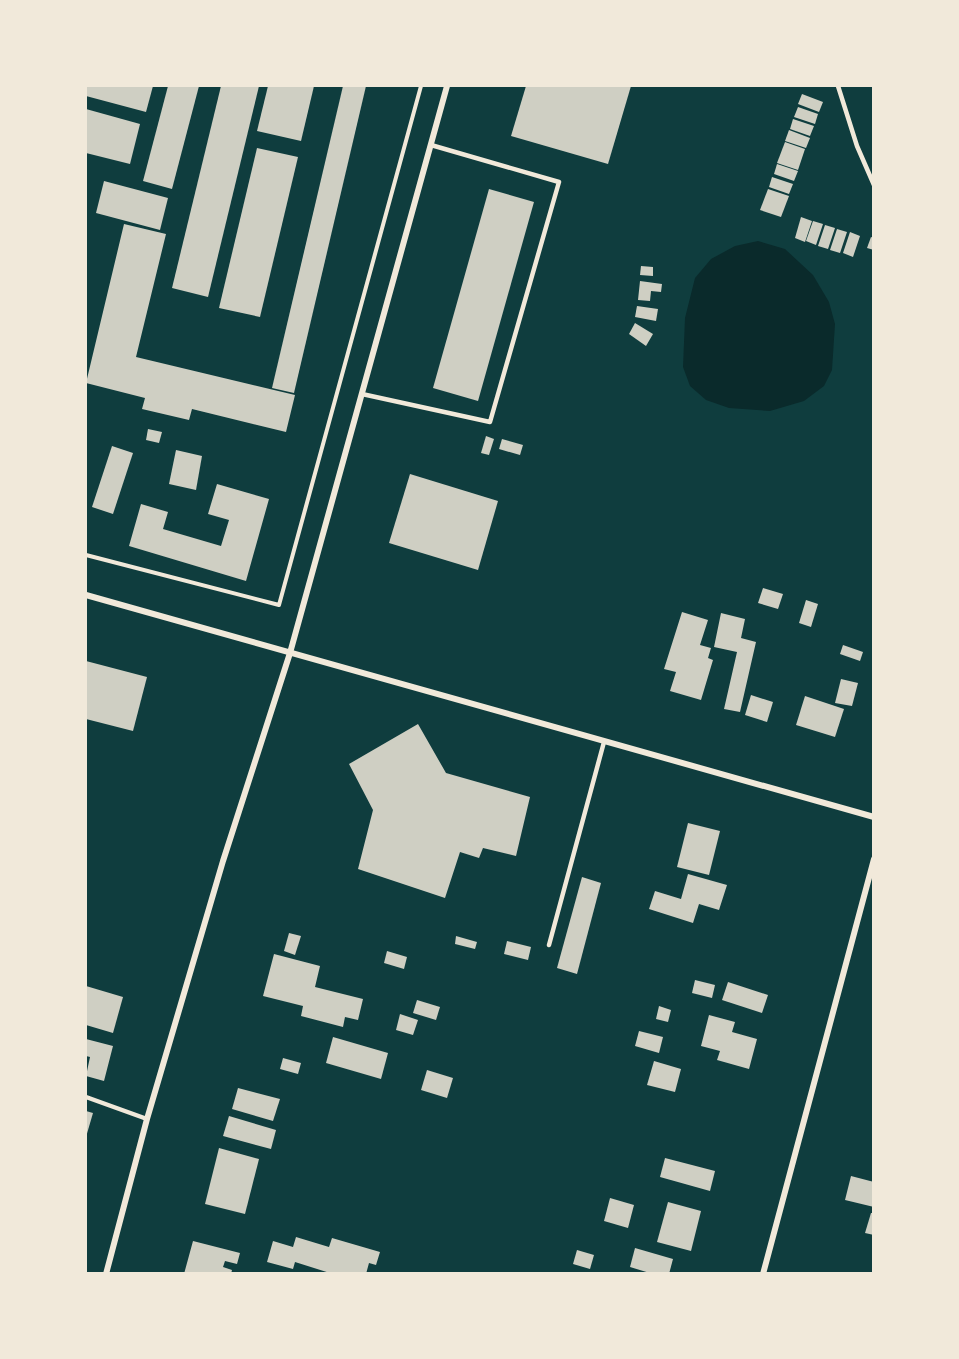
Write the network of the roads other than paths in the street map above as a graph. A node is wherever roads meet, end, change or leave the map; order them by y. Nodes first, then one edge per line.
1 (447, 86) edge
2 (838, 86) edge
3 (431, 145) junction
4 (873, 185) edge
5 (362, 394) junction
6 (86, 595) edge
7 (291, 653) junction
8 (604, 742) junction
9 (873, 816) edge
10 (873, 859) edge
11 (549, 945) dead end
12 (86, 1097) edge
13 (147, 1119) junction
14 (106, 1274) edge
15 (764, 1274) edge

1 - 3 street
2 - 4 lane
3 - 5 street
3 - 5 lane
5 - 7 street
6 - 7 street
7 - 8 street
7 - 13 street
8 - 9 street
8 - 11 lane
10 - 15 street
12 - 13 lane
13 - 14 street

